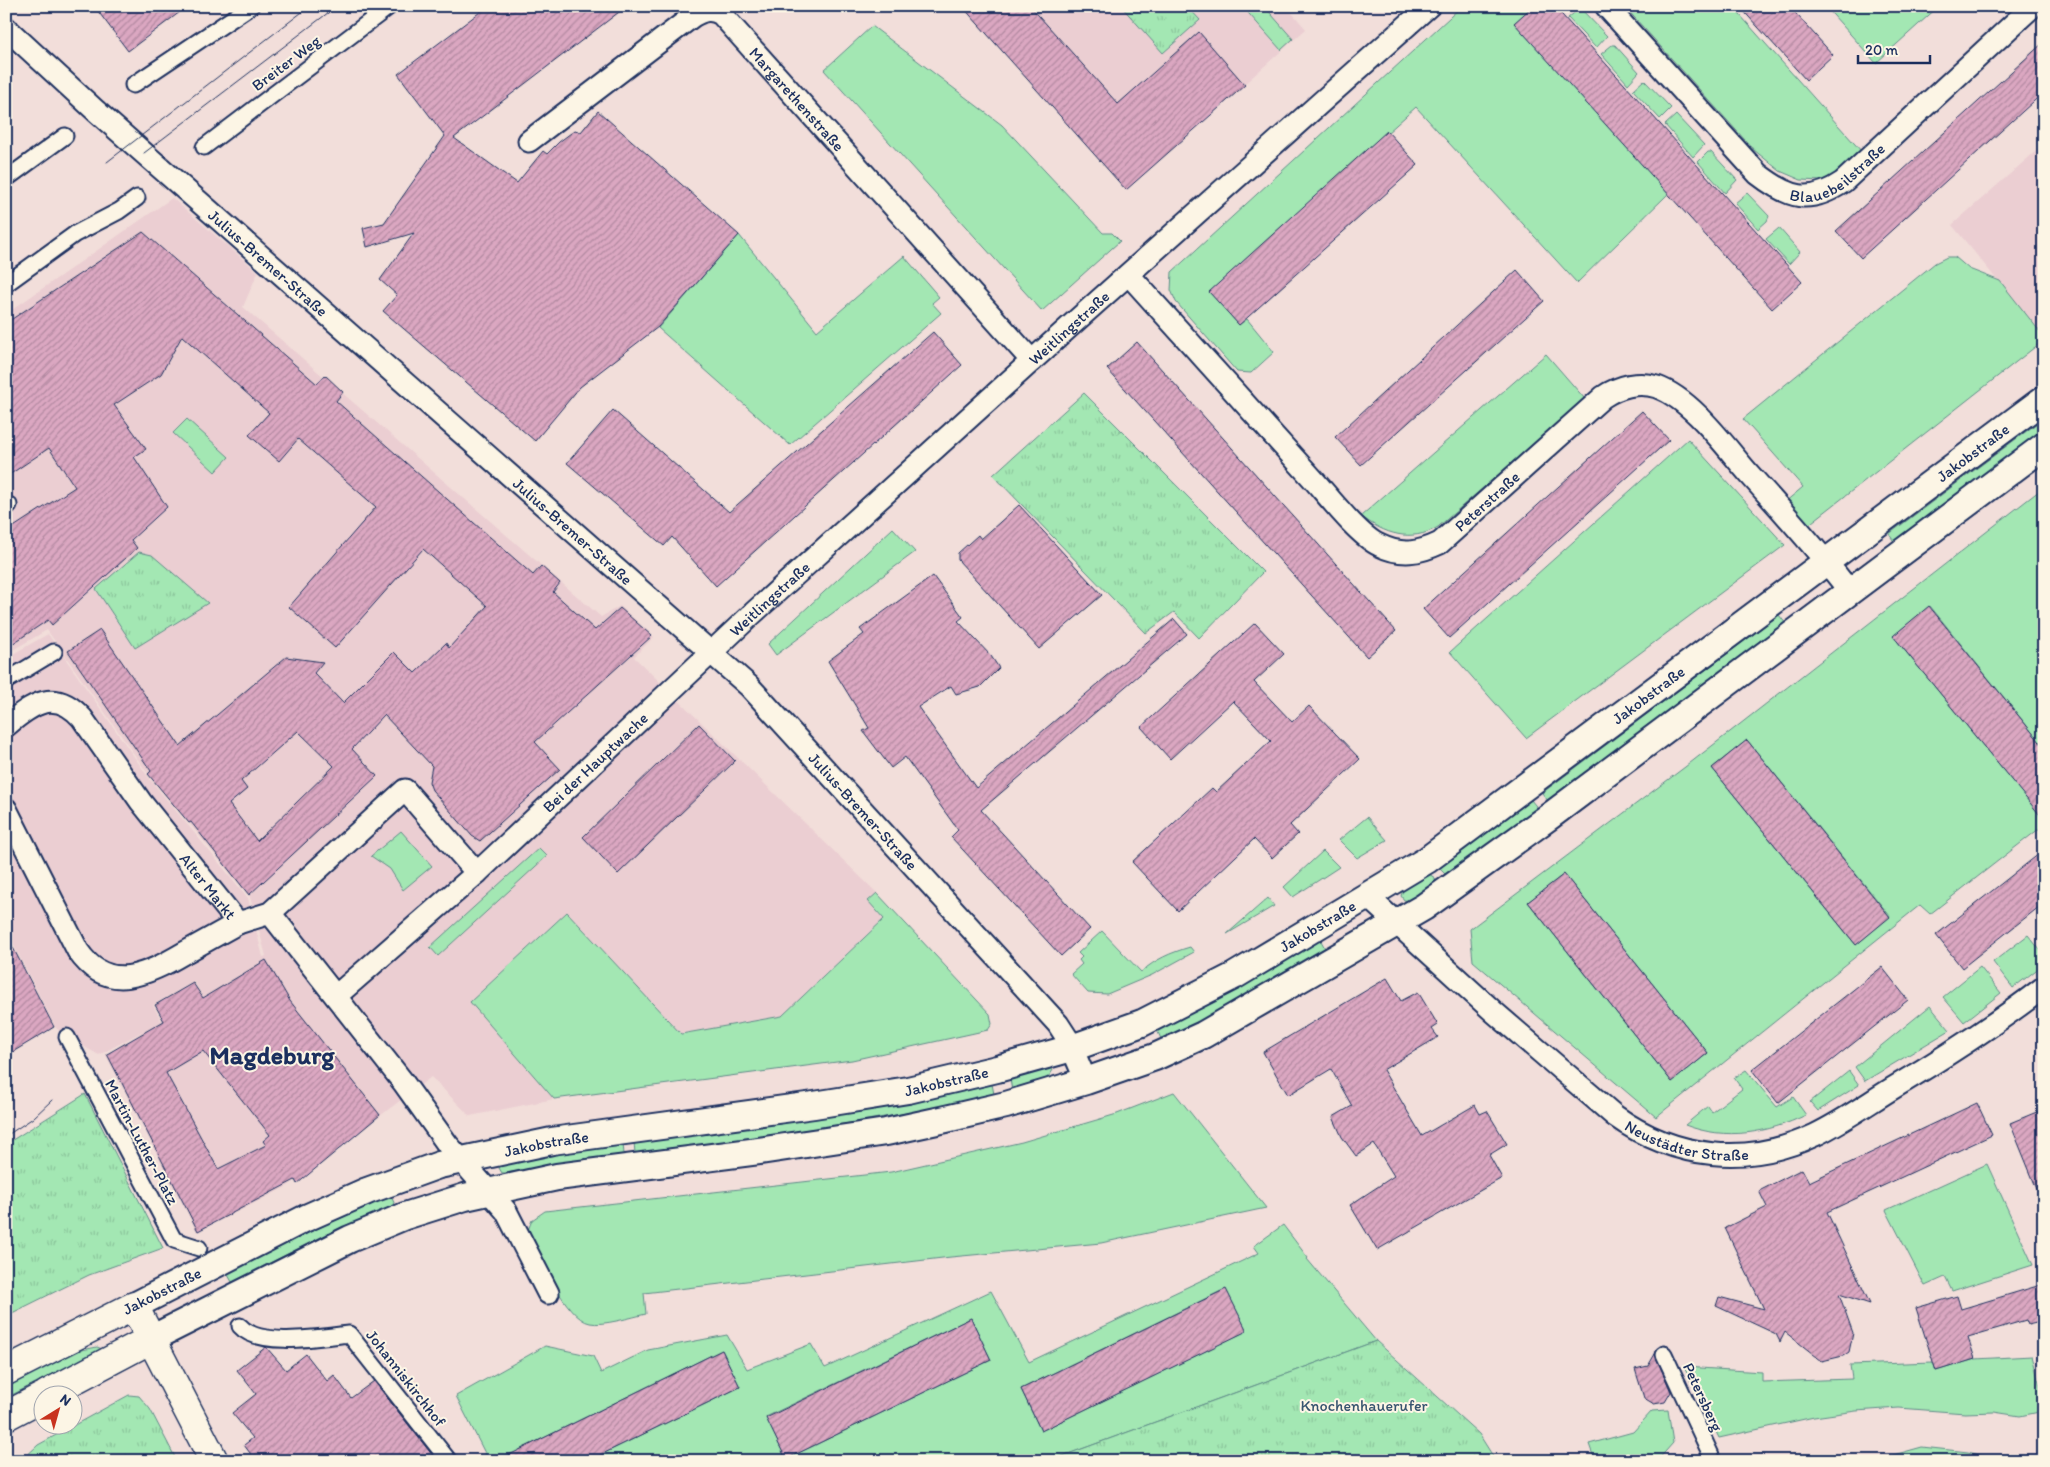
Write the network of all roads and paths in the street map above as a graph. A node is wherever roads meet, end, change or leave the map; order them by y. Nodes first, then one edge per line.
1 (251, 6) edge
2 (390, 6) edge
3 (1429, 6) edge
4 (1606, 6) edge
5 (2033, 6) edge
6 (6, 28) edge
7 (133, 85) dead end
8 (65, 136) dead end
9 (529, 141) dead end
10 (204, 147) dead end
11 (6, 179) edge
12 (137, 198) dead end
13 (1129, 275) junction
14 (6, 284) edge
15 (1032, 361) junction
16 (2044, 399) edge
17 (2044, 446) edge
18 (1827, 561) junction
19 (1850, 592) junction
20 (54, 652) dead end
21 (713, 652) junction
22 (6, 681) edge
23 (6, 726) edge
24 (6, 810) edge
25 (477, 873) junction
26 (1368, 897) junction
27 (270, 913) junction
28 (238, 923) junction
29 (1397, 924) junction
30 (2044, 987) edge
31 (336, 996) junction
32 (67, 1036) dead end
33 (1072, 1048) junction
34 (1086, 1081) junction
35 (460, 1160) junction
36 (490, 1191) junction
37 (199, 1248) dead end
38 (548, 1293) dead end
39 (134, 1306) junction
40 (240, 1326) dead end
41 (151, 1339) junction
42 (1664, 1354) dead end
43 (6, 1372) edge
44 (66, 1384) edge
45 (32, 1402) edge
46 (6, 1416) edge
47 (1711, 1455) dead end
48 (214, 1461) edge
49 (449, 1461) edge

1 - 7 street
2 - 10 street, Breiter Weg
3 - 13 street, Weitlingstraße
4 - 5 street, Blauebeilstraße
6 - 21 street, Julius-Bremer-Straße
8 - 11 street
9 - 15 street, Margarethenstraße
12 - 14 street
13 - 15 street, Weitlingstraße
13 - 18 street, Peterstraße
15 - 21 street, Weitlingstraße
16 - 18 street, Jakobstraße
17 - 19 street
18 - 19 street, Peterstraße
18 - 26 street, Jakobstraße
19 - 29 street
20 - 22 street
21 - 25 street, Bei der Hauptwache
21 - 33 street, Julius-Bremer-Straße
23 - 28 street, Alter Markt
24 - 28 street, Alter Markt
25 - 27 street
25 - 31 street, Bei der Hauptwache
26 - 29 street, Neustädter Straße
26 - 33 street, Jakobstraße
27 - 28 street
27 - 31 street
29 - 30 street, Neustädter Straße
29 - 34 street
31 - 35 street
32 - 37 street, Martin-Luther-Platz
33 - 34 street, Julius-Bremer-Straße
33 - 35 street, Jakobstraße
34 - 36 street
35 - 36 street
35 - 39 street, Jakobstraße
36 - 38 street
36 - 41 street
39 - 41 main road
39 - 43 main road, Jakobstraße
40 - 49 street, Johanniskirchhof
41 - 44 main road
41 - 48 main road
42 - 47 street, Petersberg
45 - 46 main road

